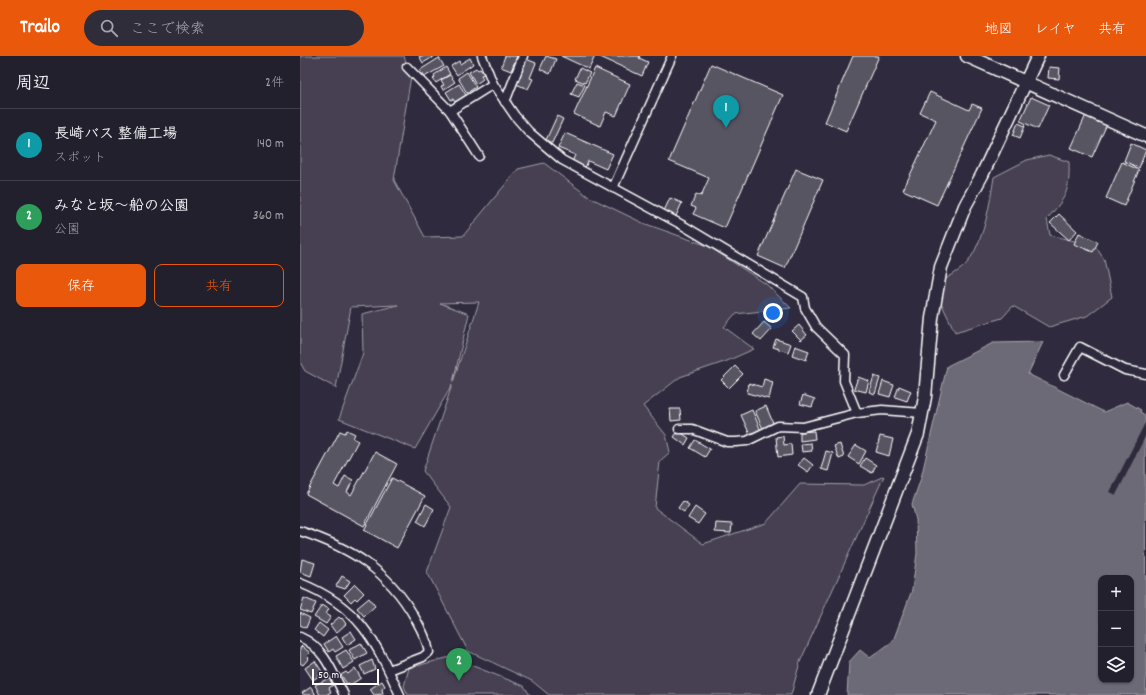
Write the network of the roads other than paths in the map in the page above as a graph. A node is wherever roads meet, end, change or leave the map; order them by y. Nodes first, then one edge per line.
1 (482, 56) edge
2 (523, 56) edge
3 (672, 56) edge
4 (967, 56) edge
5 (1038, 56) edge
6 (407, 67) dead end
7 (1026, 83) junction
8 (493, 84) junction
9 (505, 102) junction
10 (450, 111) junction
11 (1146, 136) edge
12 (479, 156) dead end
13 (613, 188) junction
14 (1146, 374) edge
15 (1064, 375) dead end
16 (857, 413) junction
17 (922, 413) junction
18 (679, 429) dead end
19 (300, 530) edge
20 (300, 583) edge
21 (300, 636) edge
22 (389, 670) junction
23 (344, 695) edge
24 (400, 695) edge
25 (818, 695) edge

1 - 8 street
2 - 9 street
3 - 13 street
4 - 7 street
5 - 7 street
6 - 10 street
7 - 11 street
7 - 17 street
8 - 9 street
8 - 10 street
9 - 13 street
10 - 12 street
13 - 16 street
14 - 15 street
16 - 17 street
16 - 18 street
17 - 25 street
19 - 22 street
20 - 22 street
21 - 23 street
22 - 24 street

